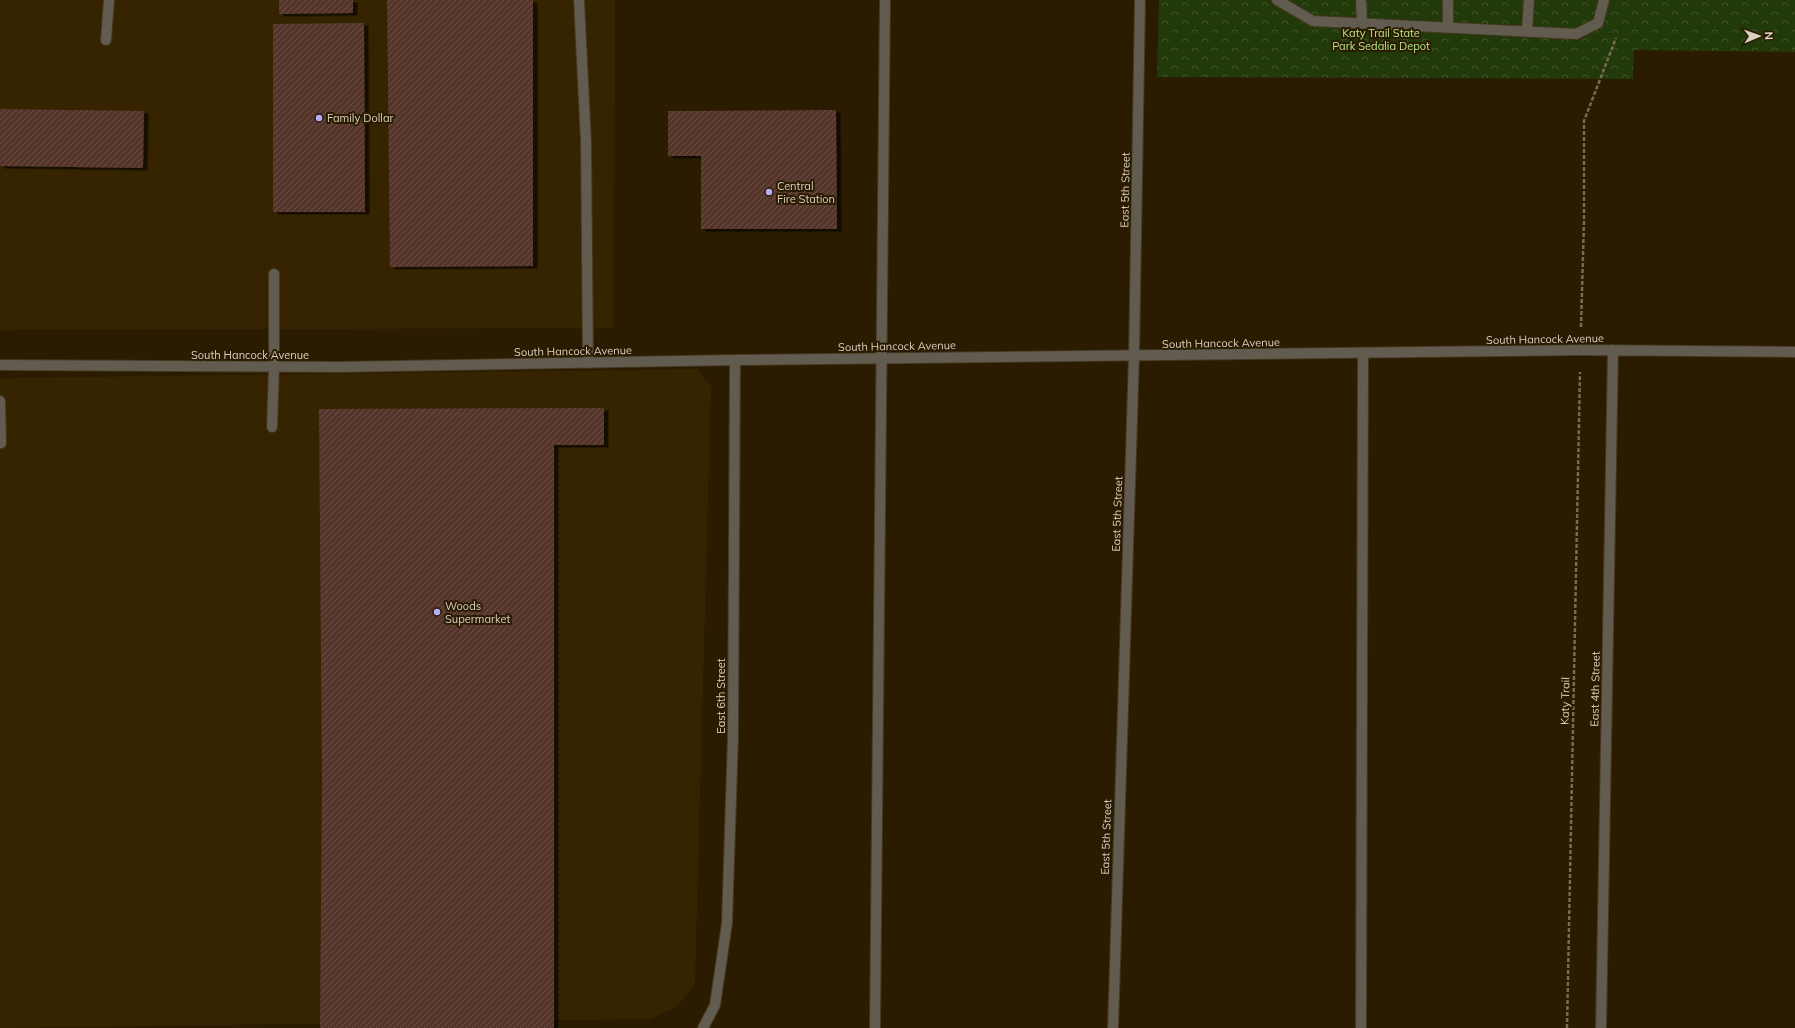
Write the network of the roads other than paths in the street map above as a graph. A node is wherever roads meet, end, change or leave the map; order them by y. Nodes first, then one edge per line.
1 (109, 0) edge
2 (578, 0) edge
3 (885, 0) edge
4 (1140, 0) edge
5 (1277, 0) edge
6 (1361, 0) edge
7 (1448, 0) edge
8 (1529, 0) edge
9 (1604, 0) edge
10 (1362, 23) junction
11 (1448, 27) junction
12 (1527, 31) junction
13 (106, 40) dead end
14 (274, 274) dead end
15 (1613, 350) junction
16 (1795, 352) edge
17 (1363, 354) junction
18 (1134, 356) junction
19 (882, 358) junction
20 (735, 360) junction
21 (588, 362) junction
22 (0, 366) edge
23 (274, 367) junction
24 (0, 401) edge
25 (272, 427) dead end
26 (1, 443) dead end
27 (703, 1028) edge
28 (875, 1028) edge
29 (1113, 1028) edge
30 (1361, 1028) edge
31 (1601, 1028) edge

1 - 13 street
2 - 21 street
3 - 19 street
4 - 18 street, East 5th Street
5 - 10 street
6 - 10 street
7 - 11 street
8 - 12 street
9 - 12 street
10 - 11 street
11 - 12 street
14 - 23 street
15 - 16 street, South Hancock Avenue
15 - 17 street, South Hancock Avenue
15 - 31 street, East 4th Street
17 - 18 street, South Hancock Avenue
17 - 30 street
18 - 19 street, South Hancock Avenue
18 - 29 street, East 5th Street
19 - 20 street, South Hancock Avenue
19 - 28 street
20 - 21 street, South Hancock Avenue
20 - 27 street, East 6th Street
21 - 23 street, South Hancock Avenue
22 - 23 street, South Hancock Avenue
23 - 25 street
24 - 26 street

